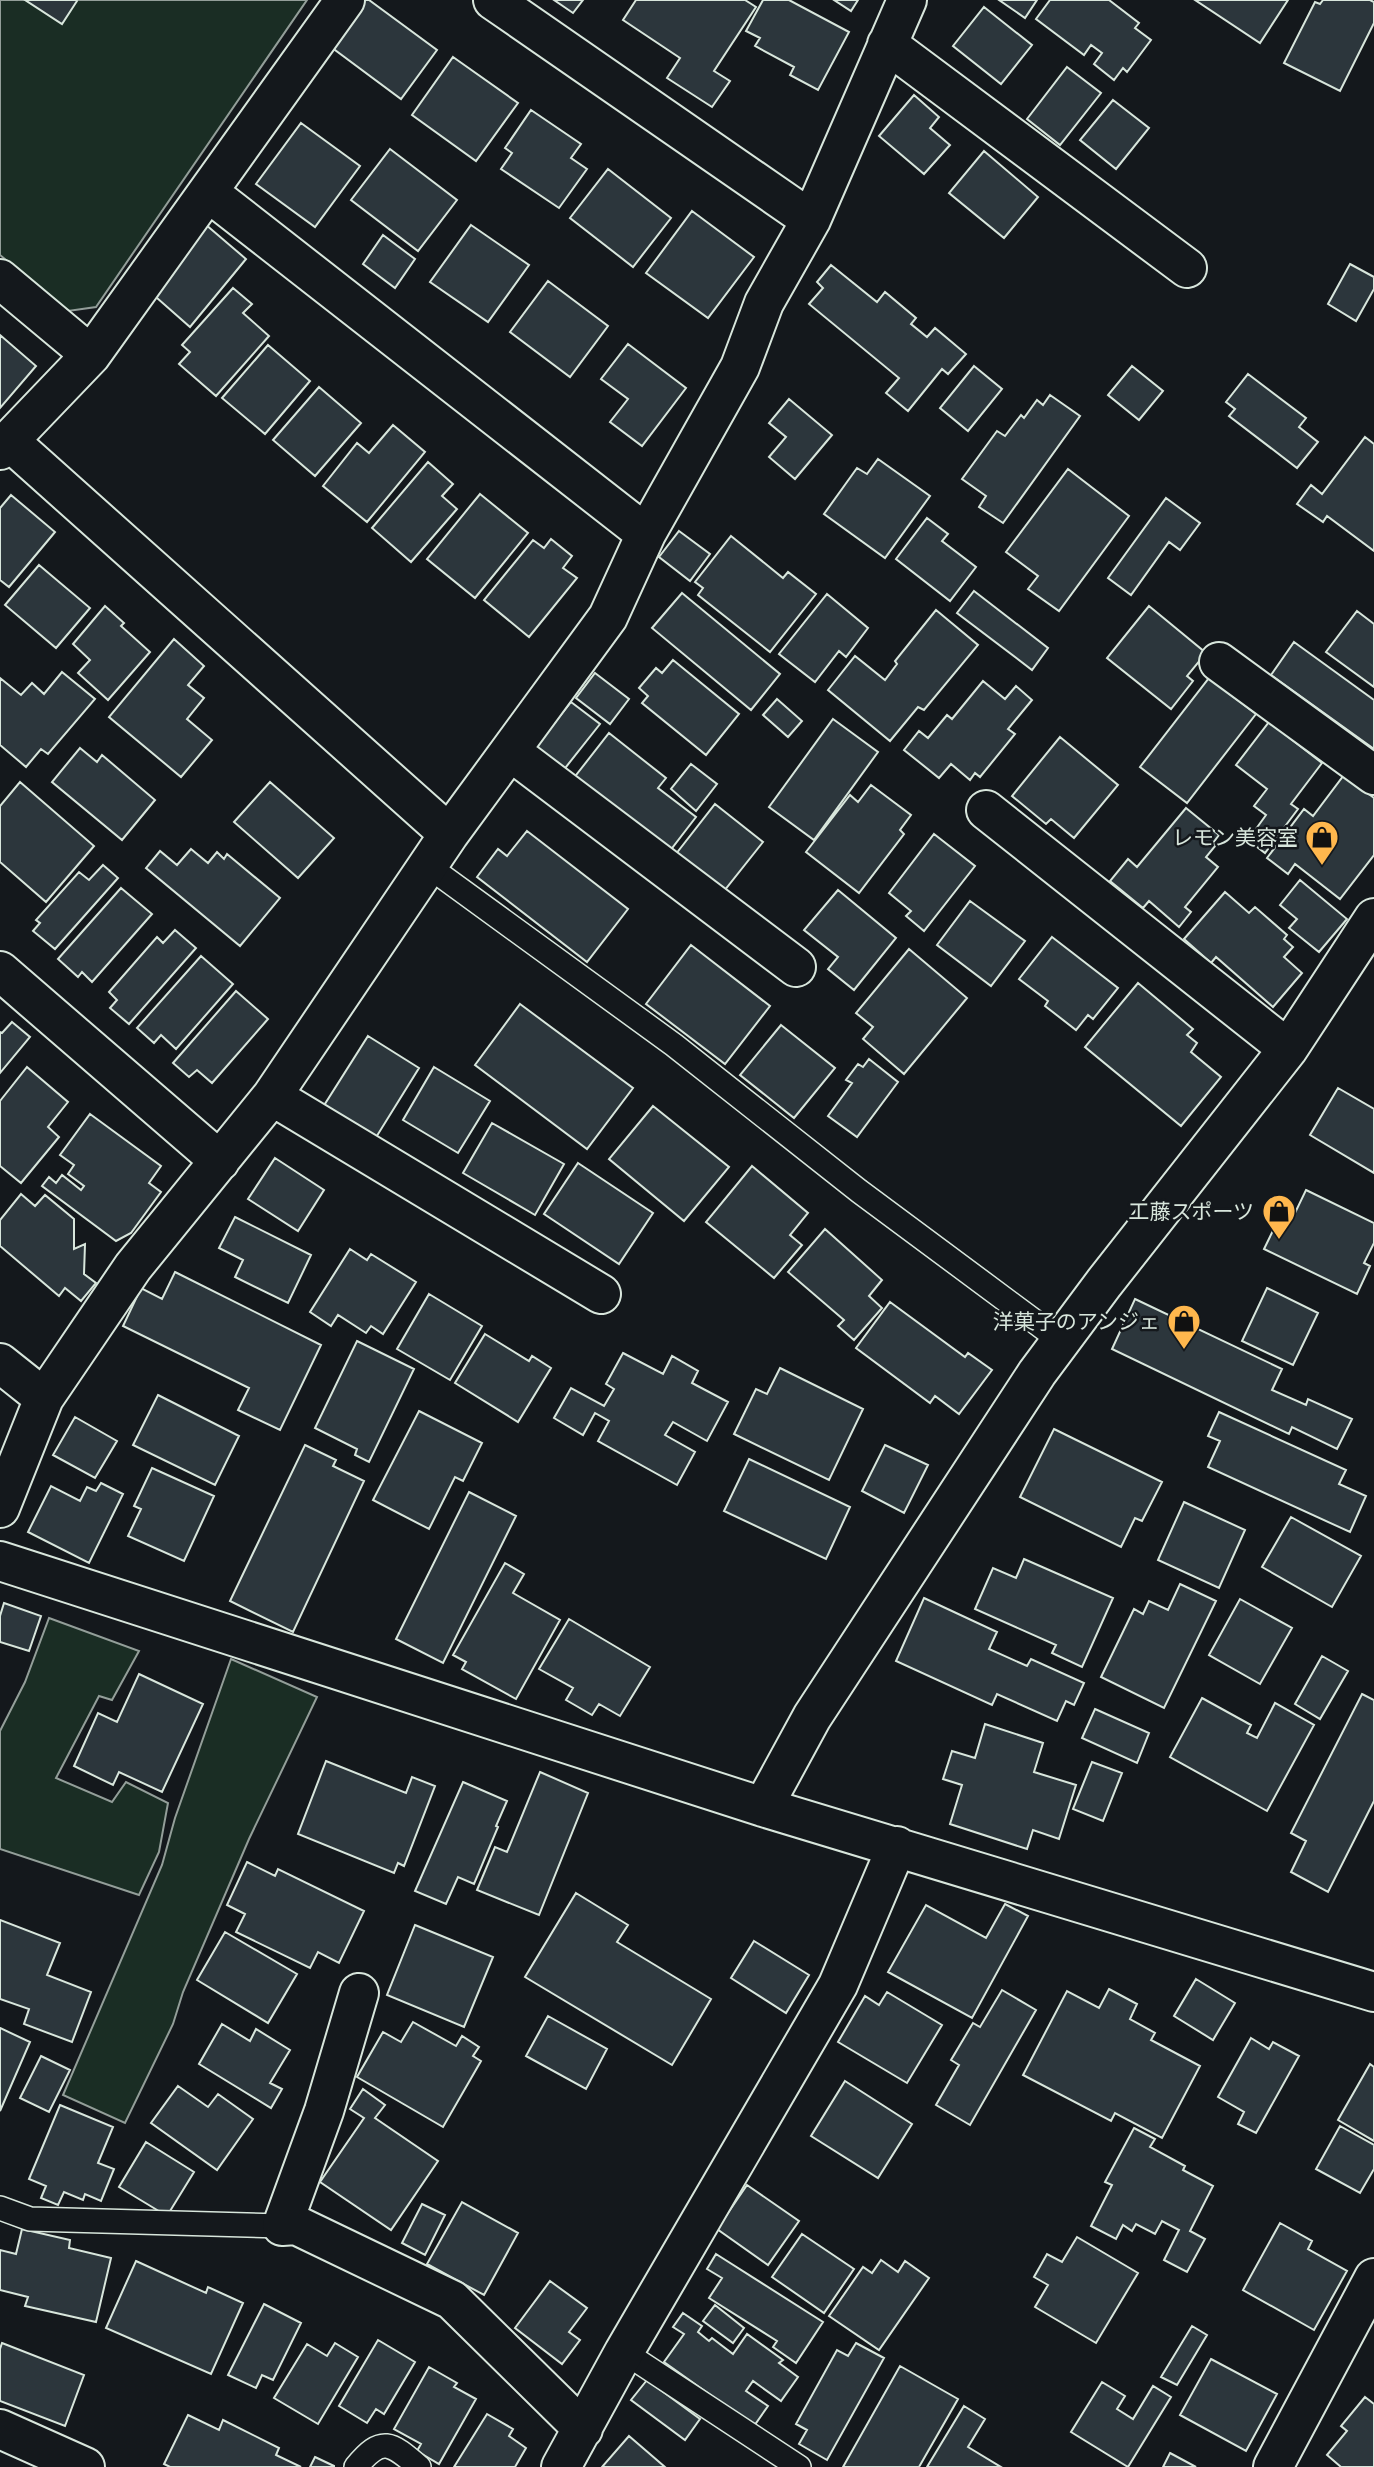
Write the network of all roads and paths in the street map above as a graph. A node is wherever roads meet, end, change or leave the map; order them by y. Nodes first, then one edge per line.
1 (345, 0) edge
2 (493, 0) edge
3 (907, 0) edge
4 (887, 44) junction
5 (208, 192) junction
6 (810, 220) junction
7 (1187, 268) dead end
8 (0, 279) edge
9 (91, 355) junction
10 (4, 445) edge
11 (646, 534) junction
12 (1219, 662) dead end
13 (510, 751) junction
14 (1374, 775) edge
15 (986, 810) dead end
16 (449, 834) junction
17 (428, 866) junction
18 (1374, 918) edge
19 (796, 967) dead end
20 (0, 971) edge
21 (1288, 1049) junction
22 (272, 1096) junction
23 (220, 1161) junction
24 (601, 1294) dead end
25 (1061, 1341) junction
26 (0, 1363) edge
27 (44, 1398) junction
28 (0, 1508) edge
29 (0, 1561) edge
30 (763, 1807) junction
31 (897, 1846) junction
32 (1374, 1992) edge
33 (359, 1993) dead end
34 (0, 2208) edge
35 (282, 2226) junction
36 (1374, 2278) edge
37 (624, 2353) junction
38 (0, 2429) edge
39 (583, 2429) junction
40 (85, 2467) edge
41 (356, 2467) edge
42 (419, 2467) edge
43 (561, 2467) edge
44 (799, 2467) edge
45 (1273, 2467) edge

1 - 5 street
2 - 6 street
3 - 4 street
4 - 6 street
4 - 7 street
5 - 9 street
5 - 11 street
6 - 11 street
8 - 9 street
9 - 10 street
10 - 16 street
11 - 13 street
12 - 14 street
13 - 16 street
13 - 19 street
15 - 21 street
16 - 17 street
17 - 22 street
17 - 25 lane
18 - 21 street
20 - 23 street
21 - 25 street
22 - 23 street
22 - 24 street
23 - 27 street
25 - 30 street
26 - 27 street
27 - 28 street
29 - 30 street
30 - 31 street
31 - 32 street
31 - 37 street
33 - 35 street
34 - 35 lane
35 - 39 street
36 - 45 street
37 - 39 street
37 - 44 lane
38 - 40 street
39 - 43 street
41 - 42 lane

